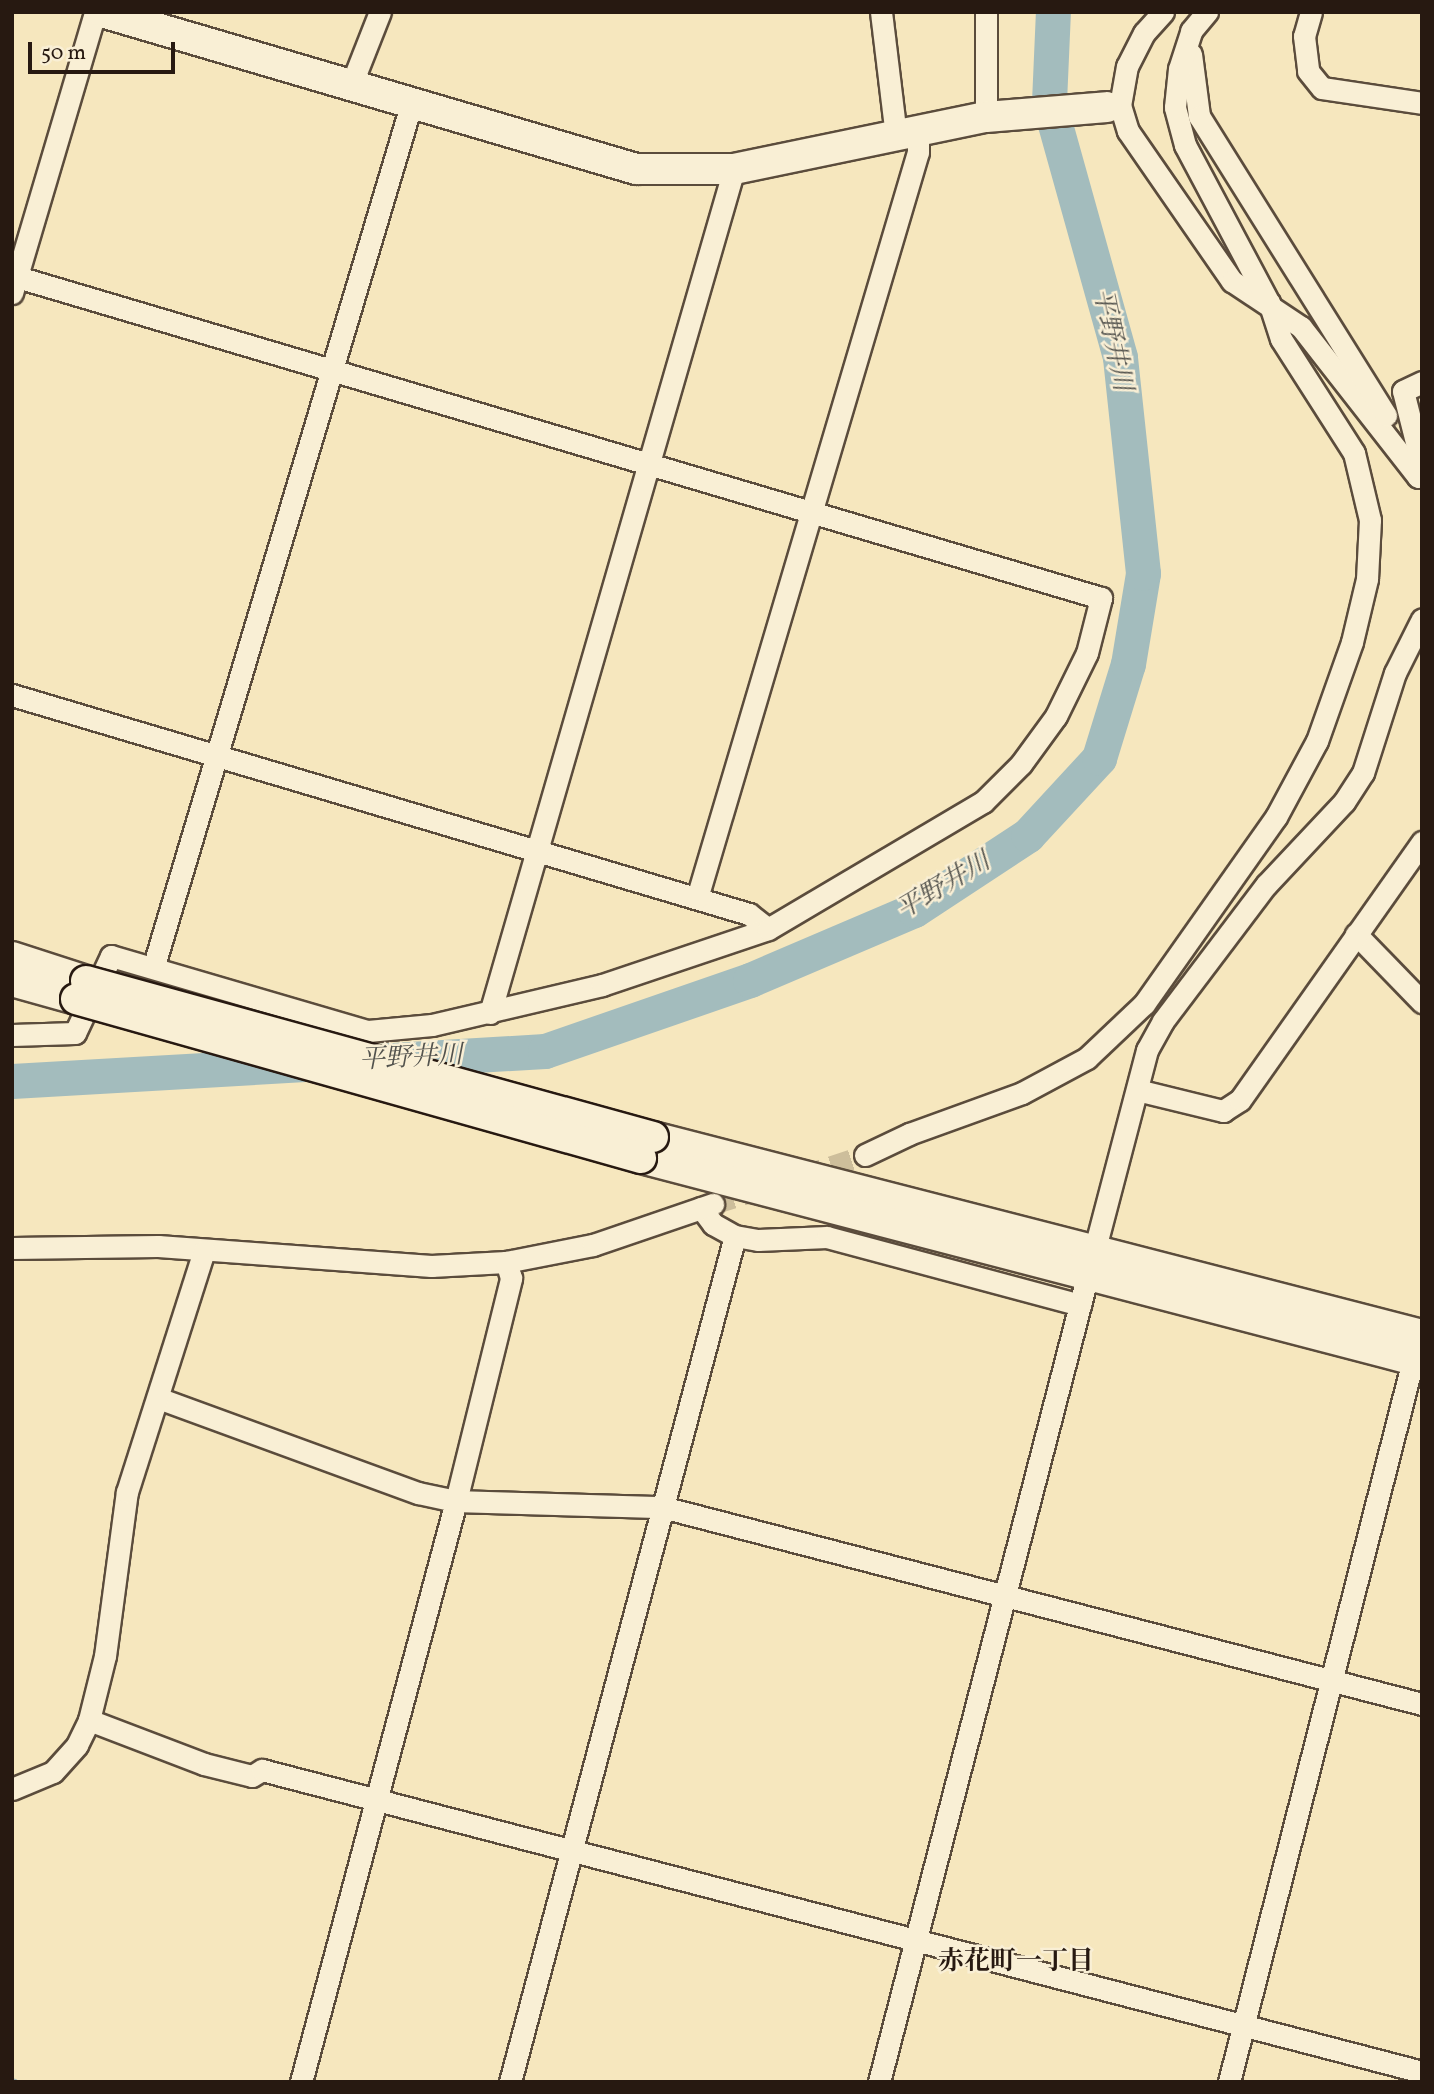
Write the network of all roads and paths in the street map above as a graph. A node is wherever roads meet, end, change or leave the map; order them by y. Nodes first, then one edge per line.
1 (95, 12) edge
2 (102, 12) edge
3 (380, 12) edge
4 (881, 12) edge
5 (986, 12) edge
6 (1163, 12) edge
7 (1207, 12) edge
8 (1311, 12) edge
9 (1191, 30) junction
10 (350, 88) junction
11 (1422, 103) edge
12 (411, 105) junction
13 (1114, 106) junction
14 (991, 117) junction
15 (907, 134) junction
16 (734, 169) junction
17 (15, 285) edge
18 (1269, 303) junction
19 (333, 370) junction
20 (1422, 382) edge
21 (648, 466) junction
22 (1420, 481) edge
23 (811, 514) junction
24 (1422, 619) edge
25 (12, 695) edge
26 (218, 757) junction
27 (1422, 842) edge
28 (535, 850) junction
29 (697, 898) junction
30 (768, 929) junction
31 (1356, 934) junction
32 (12, 957) edge
33 (154, 965) junction
34 (12, 981) edge
35 (81, 990) junction
36 (1422, 1002) edge
37 (490, 1013) junction
38 (12, 1035) edge
39 (1137, 1090) junction
40 (865, 1155) tunnel mouth
41 (736, 1236) junction
42 (12, 1248) edge
43 (204, 1251) junction
44 (506, 1262) junction
45 (1091, 1263) junction
46 (1080, 1305) junction
47 (1420, 1344) edge
48 (158, 1398) junction
49 (456, 1501) junction
50 (662, 1507) junction
51 (1005, 1594) junction
52 (1333, 1681) junction
53 (1422, 1704) edge
54 (89, 1720) junction
55 (12, 1789) edge
56 (374, 1800) junction
57 (571, 1851) junction
58 (916, 1940) junction
59 (1243, 2026) junction
60 (1422, 2072) edge
61 (301, 2082) edge
62 (510, 2082) edge
63 (879, 2082) edge
64 (1229, 2082) edge

1 - 17 street
2 - 10 main road
3 - 10 street
4 - 15 street
5 - 14 street
6 - 13 street
7 - 9 street
8 - 11 street
9 - 18 street
9 - 22 street
10 - 12 main road
12 - 16 main road
12 - 19 street
13 - 14 main road
13 - 18 street
14 - 15 main road
15 - 16 main road
15 - 23 street
16 - 21 street
17 - 19 street
18 - 22 street
18 - 40 street
19 - 21 street
19 - 26 street
20 - 22 street
21 - 23 street
21 - 28 street
23 - 29 street
23 - 30 street
24 - 39 street
25 - 26 street
26 - 28 street
26 - 33 street
27 - 31 street
28 - 29 street
28 - 37 street
29 - 30 street
30 - 37 street
31 - 36 street
31 - 39 street
32 - 35 main road
33 - 37 street
33 - 38 street
34 - 35 main road
35 - 45 main road, bridge
39 - 45 street
41 - 44 street
41 - 46 street
41 - 50 street
42 - 43 street
43 - 44 street
43 - 48 street
44 - 49 street
45 - 46 street
45 - 47 main road
46 - 51 street
47 - 52 street
48 - 49 street
48 - 54 street
49 - 50 street
49 - 56 street
50 - 51 street
50 - 57 street
51 - 52 street
51 - 58 street
52 - 53 street
52 - 59 street
54 - 55 street
54 - 56 street
56 - 57 street
56 - 61 street
57 - 58 street
57 - 62 street
58 - 59 street
58 - 63 street
59 - 60 street
59 - 64 street

